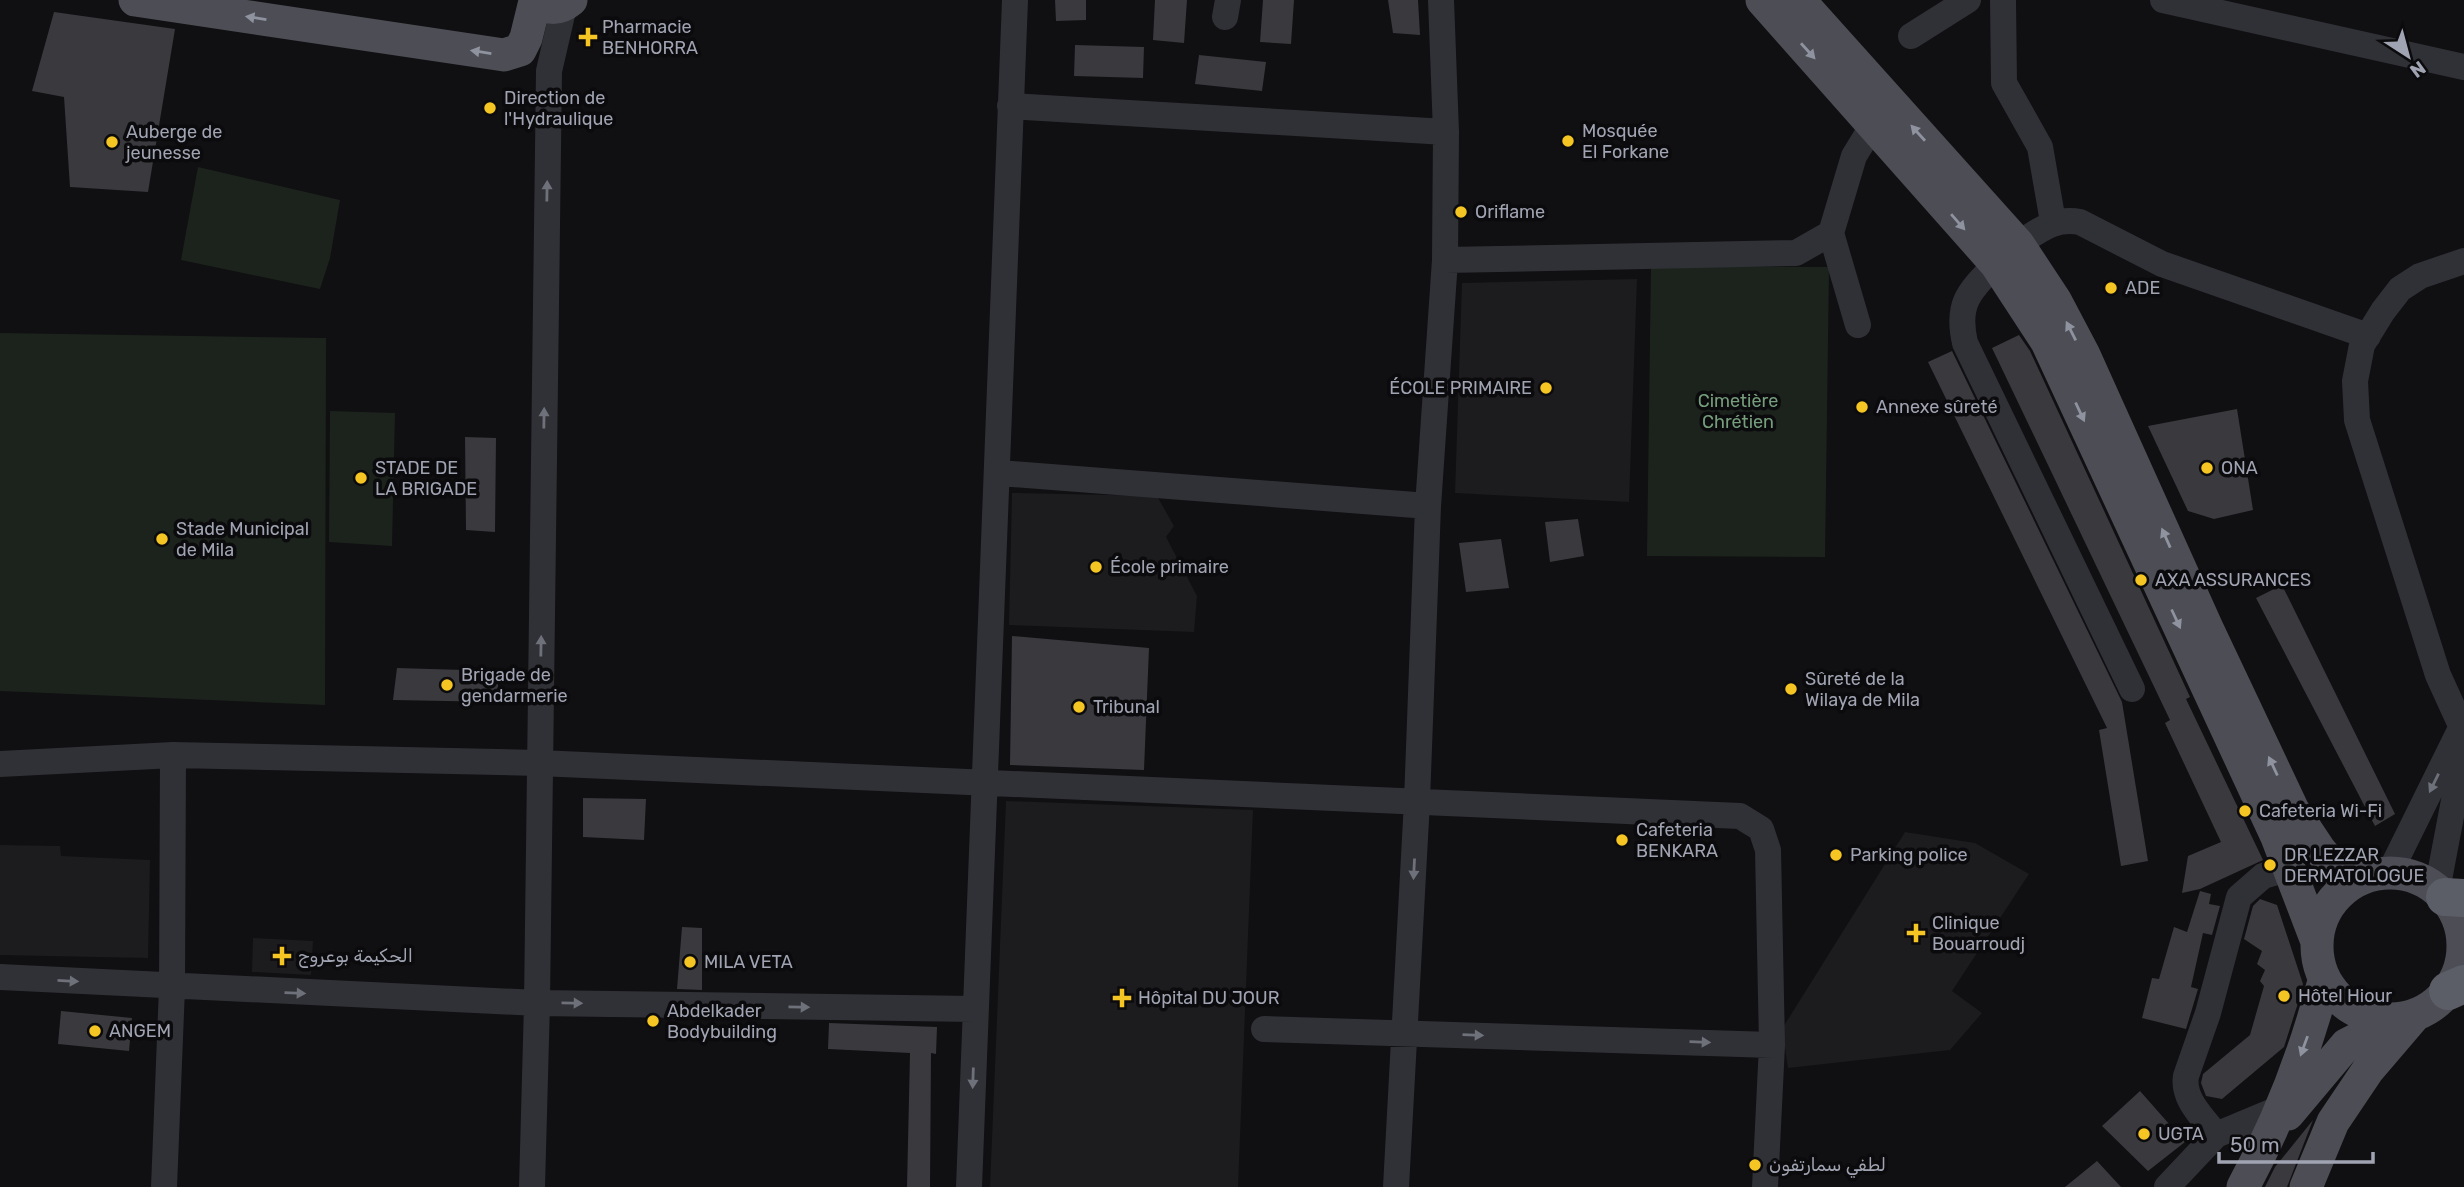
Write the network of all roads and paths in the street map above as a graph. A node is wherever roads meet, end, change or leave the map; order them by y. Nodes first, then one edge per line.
1 (135, 0) edge
2 (1015, 0) edge
3 (1441, 0) edge
4 (1762, 0) edge
5 (1800, 0) edge
6 (1968, 0) edge
7 (2003, 0) edge
8 (2163, 0) edge
9 (551, 2) edge
10 (1911, 36) dead end
11 (520, 50) junction
12 (2464, 66) edge
13 (549, 71) junction
14 (1010, 106) junction
15 (1873, 125) junction
16 (1446, 132) junction
17 (2053, 222) junction
18 (1831, 233) junction
19 (2007, 254) junction
20 (1445, 260) junction
21 (2464, 261) edge
22 (1858, 325) dead end
23 (2368, 335) junction
24 (999, 473) junction
25 (1428, 506) junction
26 (2132, 690) dead end
27 (2463, 733) edge
28 (173, 755) junction
29 (539, 763) junction
30 (0, 764) edge
31 (987, 785) junction
32 (1417, 801) junction
33 (2290, 868) junction
34 (2390, 872) junction
35 (2349, 884) junction
36 (2449, 895) edge
37 (2316, 939) junction
38 (0, 977) edge
39 (172, 988) junction
40 (2456, 988) edge
41 (2330, 989) junction
42 (537, 1003) junction
43 (975, 1009) junction
44 (2405, 1017) junction
45 (1264, 1029) dead end
46 (1404, 1032) junction
47 (1772, 1045) junction
48 (2346, 1045) junction
49 (2279, 1118) junction
50 (2333, 1122) junction
51 (2216, 1135) junction
52 (164, 1187) edge
53 (532, 1187) edge
54 (969, 1187) edge
55 (1396, 1187) edge
56 (1765, 1187) edge
57 (2167, 1187) edge
58 (2243, 1187) edge
59 (2306, 1187) edge

11 -> 1 main road
2 - 14 street
3 - 16 street
4 -> 15 main road
19 -> 5 main road
6 - 10 street
7 - 17 street
8 - 12 street
9 - 11 main road
9 - 13 street
11 - 13 street
29 -> 13 street
14 - 16 street
14 - 24 street
15 - 18 street
15 -> 19 main road
16 - 20 street
17 - 19 street
17 - 23 street
18 - 20 street
18 - 22 street
19 - 26 street
19 -> 33 main road
35 -> 19 main road
20 - 25 street
21 - 23 street
23 - 27 street
24 - 25 street
24 - 31 street
25 - 32 street
27 -> 34 street
27 - 36 street
28 - 29 street
28 - 30 street
28 - 39 street
29 - 31 street
29 - 42 street
31 - 32 street
31 - 43 street
32 -> 46 street
32 - 47 street
33 - 37 main road
33 - 51 street
34 - 35 main road
34 - 36 main road
35 - 37 main road
36 - 40 main road
37 - 41 main road
38 -> 39 street
39 -> 42 street
39 - 52 street
40 - 44 main road
41 - 44 main road
41 - 48 main road
41 -> 49 main road
42 -> 43 street
42 - 53 street
43 -> 54 street
44 - 48 main road
44 - 50 main road
45 - 46 street
46 -> 47 street
46 - 55 street
47 - 56 street
48 - 49 main road
48 - 50 main road
49 - 51 street
49 - 58 main road
50 - 59 main road
51 - 57 street

